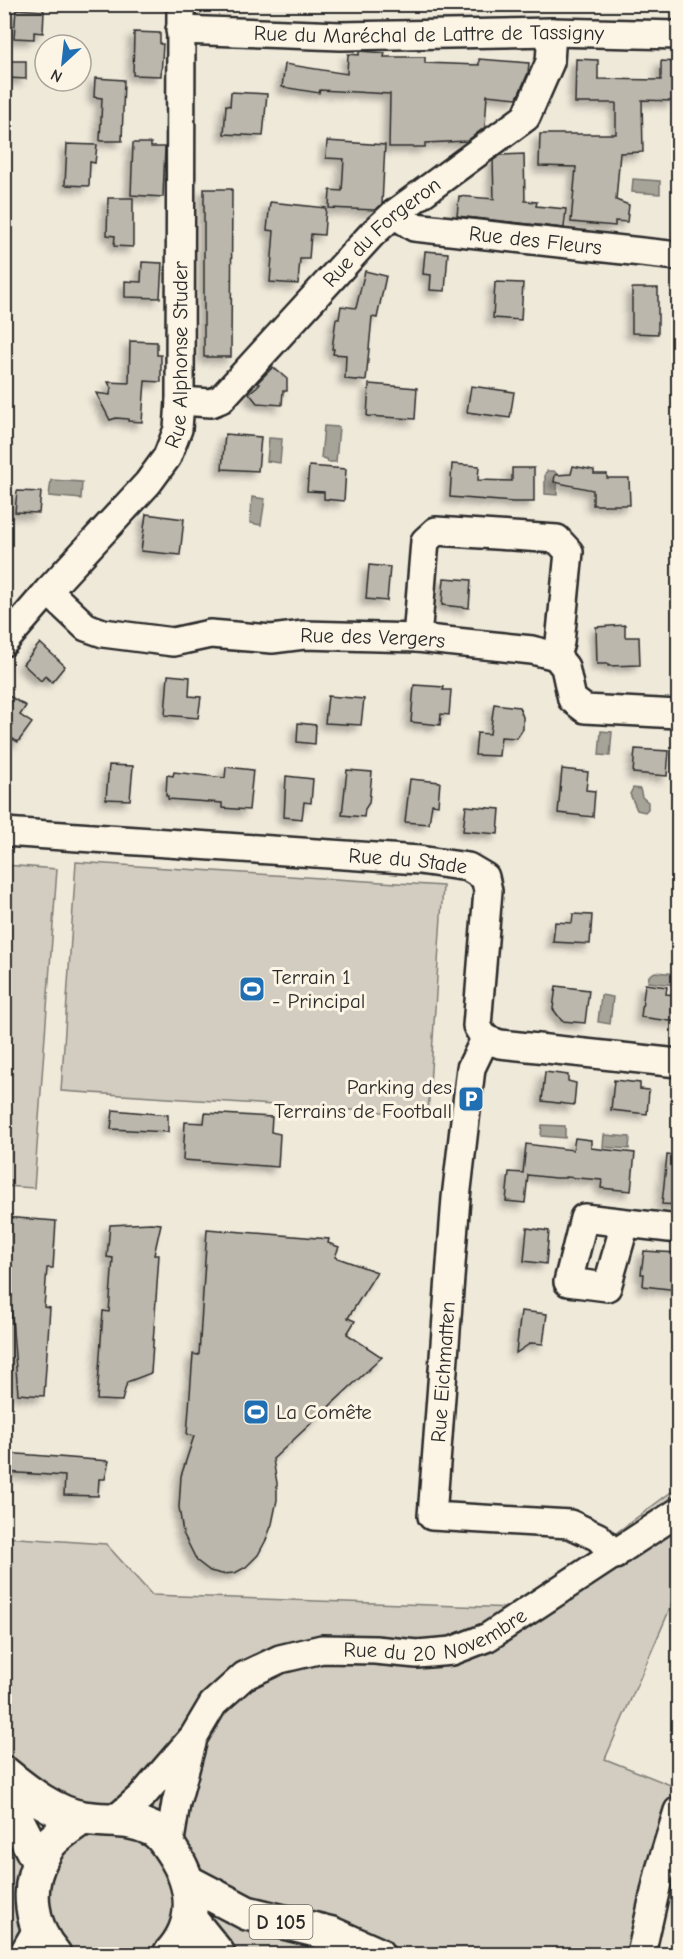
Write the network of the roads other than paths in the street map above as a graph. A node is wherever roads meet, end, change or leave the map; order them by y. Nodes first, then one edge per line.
1 (180, 17) edge
2 (552, 32) junction
3 (678, 35) edge
4 (394, 214) junction
5 (678, 256) edge
6 (180, 401) junction
7 (48, 591) junction
8 (417, 638) junction
9 (4, 642) edge
10 (556, 656) junction
11 (678, 714) edge
12 (4, 832) edge
13 (485, 1039) junction
14 (678, 1063) edge
15 (625, 1224) dead end
16 (678, 1229) edge
17 (678, 1512) edge
18 (615, 1555) junction
19 (194, 1736) junction
20 (4, 1773) edge
21 (4, 1794) edge
22 (678, 1811) edge
23 (82, 1818) junction
24 (116, 1819) junction
25 (170, 1847) junction
26 (39, 1863) junction
27 (188, 1882) junction
28 (189, 1918) junction
29 (38, 1946) edge
30 (170, 1954) edge
31 (218, 1954) edge
32 (377, 1954) edge
33 (641, 1954) edge

1 - 2 street, Rue du Maréchal de Lattre de Tassigny
1 - 6 street, Rue Alphonse Studer
2 - 3 street, Rue du Maréchal de Lattre de Tassigny
2 - 4 street, Rue du Forgeron
4 - 5 street, Rue des Fleurs
4 - 6 street, Rue du Forgeron
6 - 7 street, Rue Alphonse Studer
7 - 8 street, Rue des Vergers
7 - 9 street, Rue Alphonse Studer
8 - 10 street, Rue des Vergers
8 - 10 street
10 - 11 street
12 - 13 street, Rue du Stade
13 - 14 street
13 - 18 street, Rue Eichmatten
15 - 16 street
17 - 18 street, Rue du 20 Novembre
18 - 19 street, Rue du 20 Novembre
19 - 24 street, Rue du 20 Novembre
19 - 25 street, Rue du 20 Novembre
20 - 23 main road
21 - 26 main road
22 - 33 street
23 - 24 main road
23 - 26 main road
24 - 25 main road
25 - 27 main road
26 - 29 main road
27 - 28 main road
27 - 32 main road, D 105
28 - 30 main road
28 - 31 main road

